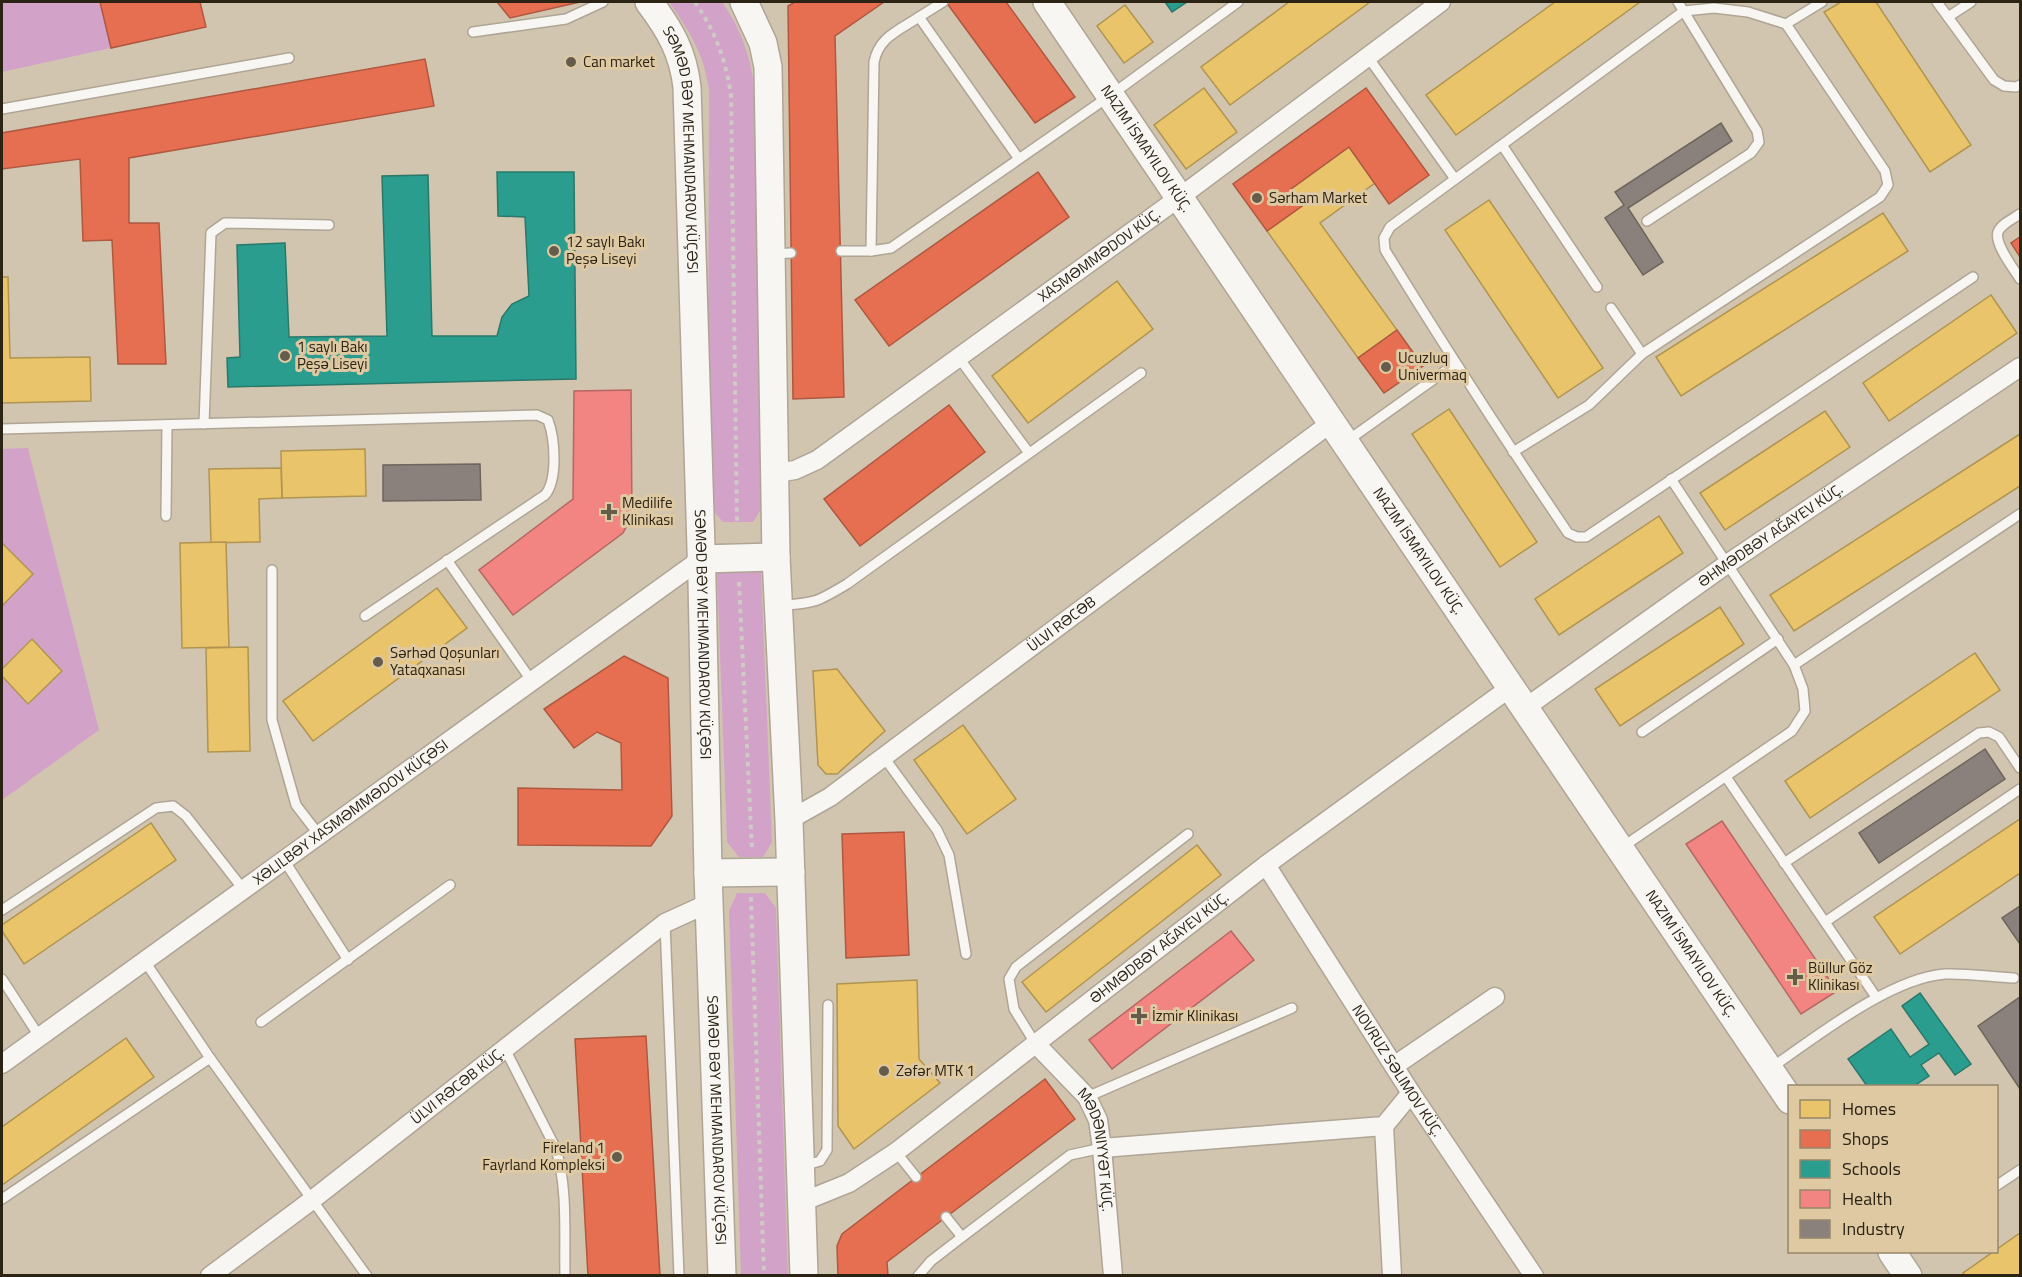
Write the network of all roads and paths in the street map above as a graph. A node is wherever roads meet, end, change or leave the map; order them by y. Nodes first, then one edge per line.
1 (603, 2) edge
2 (649, 2) edge
3 (694, 2) edge
4 (744, 2) edge
5 (943, 2) edge
6 (1047, 2) edge
7 (1238, 2) edge
8 (1441, 2) edge
9 (1678, 2) edge
10 (1822, 2) edge
11 (1937, 2) edge
12 (1971, 2) edge
13 (1684, 11) junction
14 (919, 17) junction
15 (1948, 17) junction
16 (1786, 24) junction
17 (473, 32) dead end
18 (1368, 57) junction
19 (289, 58) dead end
20 (2020, 85) edge
21 (1111, 95) junction
22 (2, 110) edge
23 (1502, 145) junction
24 (1019, 159) junction
25 (1455, 179) junction
26 (1180, 197) junction
27 (2020, 214) edge
28 (1647, 221) dead end
29 (329, 225) dead end
30 (841, 251) dead end
31 (871, 251) junction
32 (1973, 277) dead end
33 (2020, 279) edge
34 (1597, 287) dead end
35 (1611, 308) dead end
36 (1642, 354) junction
37 (959, 358) junction
38 (1455, 364) junction
39 (2020, 367) edge
40 (1141, 373) dead end
41 (204, 424) junction
42 (167, 425) junction
43 (2, 429) edge
44 (1339, 432) junction
45 (1514, 452) junction
46 (1029, 453) junction
47 (776, 474) junction
48 (1671, 478) junction
49 (2020, 514) edge
50 (166, 516) dead end
51 (737, 522) dead end
52 (776, 557) junction
53 (701, 559) junction
54 (447, 560) junction
55 (1727, 564) junction
56 (272, 570) dead end
57 (738, 572) dead end
58 (779, 605) junction
59 (365, 616) dead end
60 (1778, 639) junction
61 (1794, 665) junction
62 (531, 680) junction
63 (1518, 698) junction
64 (1642, 732) dead end
65 (883, 756) junction
66 (2020, 768) edge
67 (1726, 777) junction
68 (2020, 789) edge
69 (789, 820) junction
70 (1188, 834) dead end
71 (319, 835) junction
72 (1620, 848) junction
73 (752, 857) dead end
74 (284, 860) junction
75 (1784, 863) junction
76 (1266, 865) junction
77 (791, 872) junction
78 (708, 873) junction
79 (450, 885) dead end
80 (243, 889) junction
81 (751, 894) dead end
82 (709, 903) junction
83 (2, 910) edge
84 (1825, 922) junction
85 (665, 924) junction
86 (966, 954) dead end
87 (144, 960) junction
88 (348, 960) junction
89 (2014, 978) dead end
90 (2, 980) edge
91 (1495, 997) dead end
92 (1876, 997) junction
93 (828, 1005) dead end
94 (1292, 1008) dead end
95 (261, 1022) dead end
96 (39, 1036) junction
97 (1035, 1043) junction
98 (505, 1049) junction
99 (210, 1058) junction
100 (2, 1064) edge
101 (1394, 1066) junction
102 (1769, 1069) junction
103 (1411, 1094) junction
104 (1086, 1097) junction
105 (1788, 1097) edge
106 (1384, 1126) junction
107 (1102, 1148) junction
108 (896, 1152) junction
109 (801, 1167) junction
110 (2020, 1170) edge
111 (916, 1178) dead end
112 (1998, 1185) edge
113 (2, 1199) edge
114 (312, 1200) junction
115 (802, 1202) junction
116 (946, 1217) dead end
117 (962, 1237) junction
118 (210, 1275) edge
119 (367, 1275) edge
120 (565, 1275) edge
121 (679, 1275) edge
122 (722, 1275) edge
123 (764, 1275) edge
124 (804, 1275) edge
125 (918, 1275) edge
126 (1113, 1275) edge
127 (1392, 1275) edge
128 (1534, 1275) edge

1 - 17 lane
2 - 53 main road, SƏMƏD BƏY MEHMANDAROV KÜÇƏSI
3 - 51 path
4 - 47 main road
5 - 14 lane
6 - 21 main road
7 - 21 lane
8 - 18 street, XASMƏMMƏDOV KÜÇ.
9 - 13 lane
10 - 16 lane
11 - 15 lane
12 - 15 lane
13 - 16 lane
13 - 23 lane
13 - 28 lane
14 - 24 lane
14 - 31 lane
15 - 20 lane
16 - 36 lane
18 - 25 lane
18 - 26 street, XASMƏMMƏDOV KÜÇ.
19 - 22 lane
21 - 24 lane
21 - 26 main road
23 - 25 lane
23 - 34 lane
24 - 31 lane
25 - 38 lane
26 - 37 street, XASMƏMMƏDOV KÜÇ.
26 - 44 main road
27 - 33 lane
29 - 41 lane
30 - 31 lane
32 - 48 lane
35 - 36 lane
36 - 45 lane
37 - 46 lane
37 - 47 street, XASMƏMMƏDOV KÜÇ.
38 - 44 lane
38 - 45 lane
39 - 55 street, ƏHMƏDBƏY AĞAYEV KÜÇ.
40 - 46 lane
41 - 42 lane
41 - 54 lane
42 - 43 lane
42 - 50 lane
44 - 63 main road
44 - 65 street, ÜLVI RƏCƏB
45 - 48 lane
46 - 58 lane
47 - 52 main road
48 - 55 lane
49 - 61 lane
52 - 53 main road
52 - 58 main road
53 - 62 street, XƏLILBƏY XASMƏMMƏDOV KÜÇƏSI
53 - 78 main road, SƏMƏD BƏY MEHMANDAROV KÜÇƏSI
54 - 59 lane
54 - 62 lane
55 - 60 lane
55 - 63 street, ƏHMƏDBƏY AĞAYEV KÜÇ.
56 - 71 lane
57 - 73 path
58 - 69 main road
60 - 61 lane
60 - 64 lane
61 - 67 lane
62 - 71 street, XƏLILBƏY XASMƏMMƏDOV KÜÇƏSI
63 - 72 main road
63 - 76 street, ƏHMƏDBƏY AĞAYEV KÜÇ.
65 - 69 street, ÜLVI RƏCƏB
65 - 86 lane
66 - 75 lane
67 - 72 lane
67 - 75 lane
68 - 84 lane
69 - 77 main road
70 - 97 lane
71 - 74 street, XƏLILBƏY XASMƏMMƏDOV KÜÇƏSI
72 - 102 main road
74 - 80 street, XƏLILBƏY XASMƏMMƏDOV KÜÇƏSI
74 - 88 lane
75 - 84 lane
76 - 97 street, ƏHMƏDBƏY AĞAYEV KÜÇ.
76 - 101 street, NOVRUZ SƏLIMOV KÜÇ.
77 - 78 main road
77 - 109 main road
78 - 82 main road, SƏMƏD BƏY MEHMANDAROV KÜÇƏSI
79 - 88 lane
80 - 83 lane
80 - 87 street, XƏLILBƏY XASMƏMMƏDOV KÜÇƏSI
81 - 123 path
82 - 85 street, ÜLVI RƏCƏB KÜÇ.
82 - 122 main road, SƏMƏD BƏY MEHMANDAROV KÜÇƏSI
84 - 92 lane
85 - 98 street, ÜLVI RƏCƏB KÜÇ.
85 - 121 lane
87 - 96 street, XƏLILBƏY XASMƏMMƏDOV KÜÇƏSI
87 - 99 lane
88 - 95 lane
89 - 92 lane
90 - 96 lane
91 - 101 street
92 - 102 lane
93 - 109 lane
94 - 104 lane
96 - 100 street, XƏLILBƏY XASMƏMMƏDOV KÜÇƏSI
97 - 104 street, MƏDƏNIYYƏT KÜÇ.
97 - 108 street, ƏHMƏDBƏY AĞAYEV KÜÇ.
98 - 114 street, ÜLVI RƏCƏB KÜÇ.
98 - 120 lane
99 - 113 lane
99 - 114 lane
101 - 103 street, NOVRUZ SƏLIMOV KÜÇ.
102 - 105 main road
103 - 106 street
103 - 128 street, NOVRUZ SƏLIMOV KÜÇ.
104 - 107 street, MƏDƏNIYYƏT KÜÇ.
106 - 107 street
106 - 127 street
107 - 117 lane
107 - 126 street, MƏDƏNIYYƏT KÜÇ.
108 - 111 lane
108 - 115 street, ƏHMƏDBƏY AĞAYEV KÜÇ.
109 - 115 main road
110 - 112 lane
114 - 118 street, ÜLVI RƏCƏB KÜÇ.
114 - 119 lane
115 - 124 main road
116 - 117 lane
117 - 125 lane

